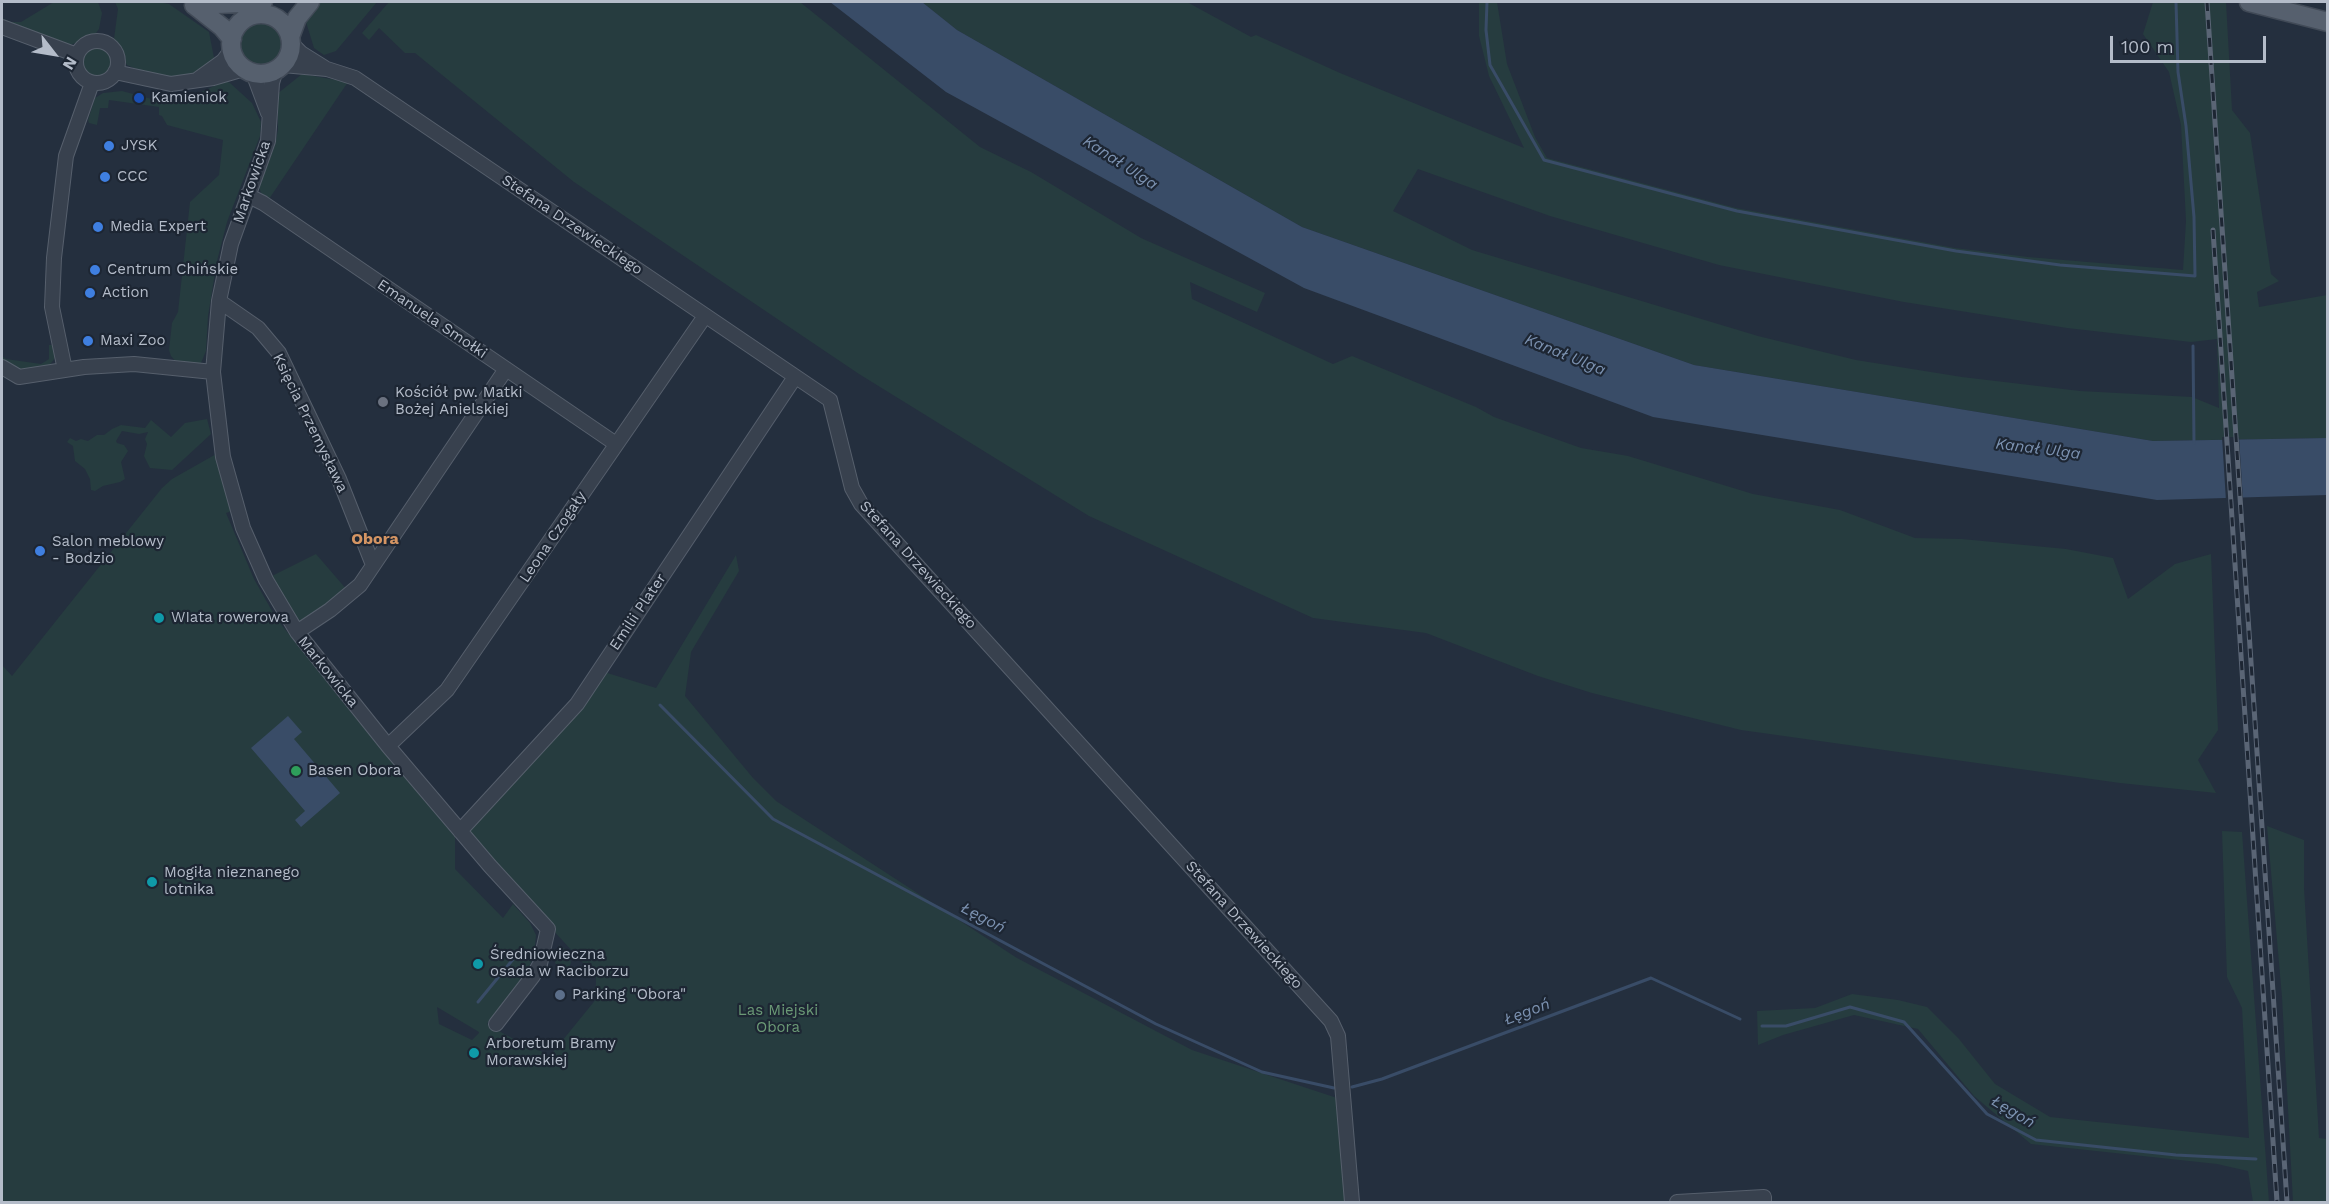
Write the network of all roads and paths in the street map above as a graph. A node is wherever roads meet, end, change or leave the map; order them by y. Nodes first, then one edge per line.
1 (302, 2) edge
2 (310, 2) edge
3 (2249, 2) edge
4 (191, 3) edge
5 (268, 9) edge
6 (243, 20) junction
7 (2328, 22) edge
8 (2, 27) edge
9 (291, 40) junction
10 (232, 44) junction
11 (77, 55) junction
12 (279, 67) junction
13 (327, 69) junction
14 (249, 71) junction
15 (115, 72) junction
16 (196, 80) junction
17 (92, 83) junction
18 (269, 114) junction
19 (247, 195) junction
20 (219, 301) junction
21 (705, 316) junction
22 (2, 367) edge
23 (506, 369) junction
24 (66, 370) junction
25 (213, 372) junction
26 (795, 377) junction
27 (616, 444) junction
28 (373, 565) junction
29 (297, 632) junction
30 (388, 746) junction
31 (460, 831) junction
32 (496, 1024) dead end
33 (1353, 1203) edge
34 (1677, 1203) edge
35 (1764, 1203) edge

1 - 5 main road
2 - 9 main road
3 - 7 main road
4 - 5 main road
4 - 6 main road
4 - 10 main road
5 - 6 main road
5 - 9 main road
6 - 10 main road
8 - 11 street
9 - 12 main road
9 - 13 street, Stefana Drzewieckiego
10 - 14 main road
10 - 16 street
11 - 15 street
11 - 17 street
12 - 13 street, Stefana Drzewieckiego
12 - 14 main road
12 - 18 street, Markowicka
13 - 21 street, Stefana Drzewieckiego
14 - 16 street
14 - 18 street, Markowicka
15 - 16 street
15 - 17 street
17 - 24 street
18 - 19 street, Markowicka
19 - 20 street, Markowicka
19 - 23 street, Emanuela Smołki
20 - 25 street, Markowicka
20 - 28 street, Księcia Przemysława
21 - 26 street, Stefana Drzewieckiego
21 - 27 street, Leona Czogały
22 - 24 street
23 - 27 street, Emanuela Smołki
23 - 28 street
24 - 25 street
25 - 29 street, Markowicka
26 - 31 street, Emilii Plater
26 - 33 street, Stefana Drzewieckiego
27 - 30 street, Leona Czogały
28 - 29 street
29 - 30 street, Markowicka
30 - 31 street, Markowicka
31 - 32 street, Markowicka
34 - 35 street

